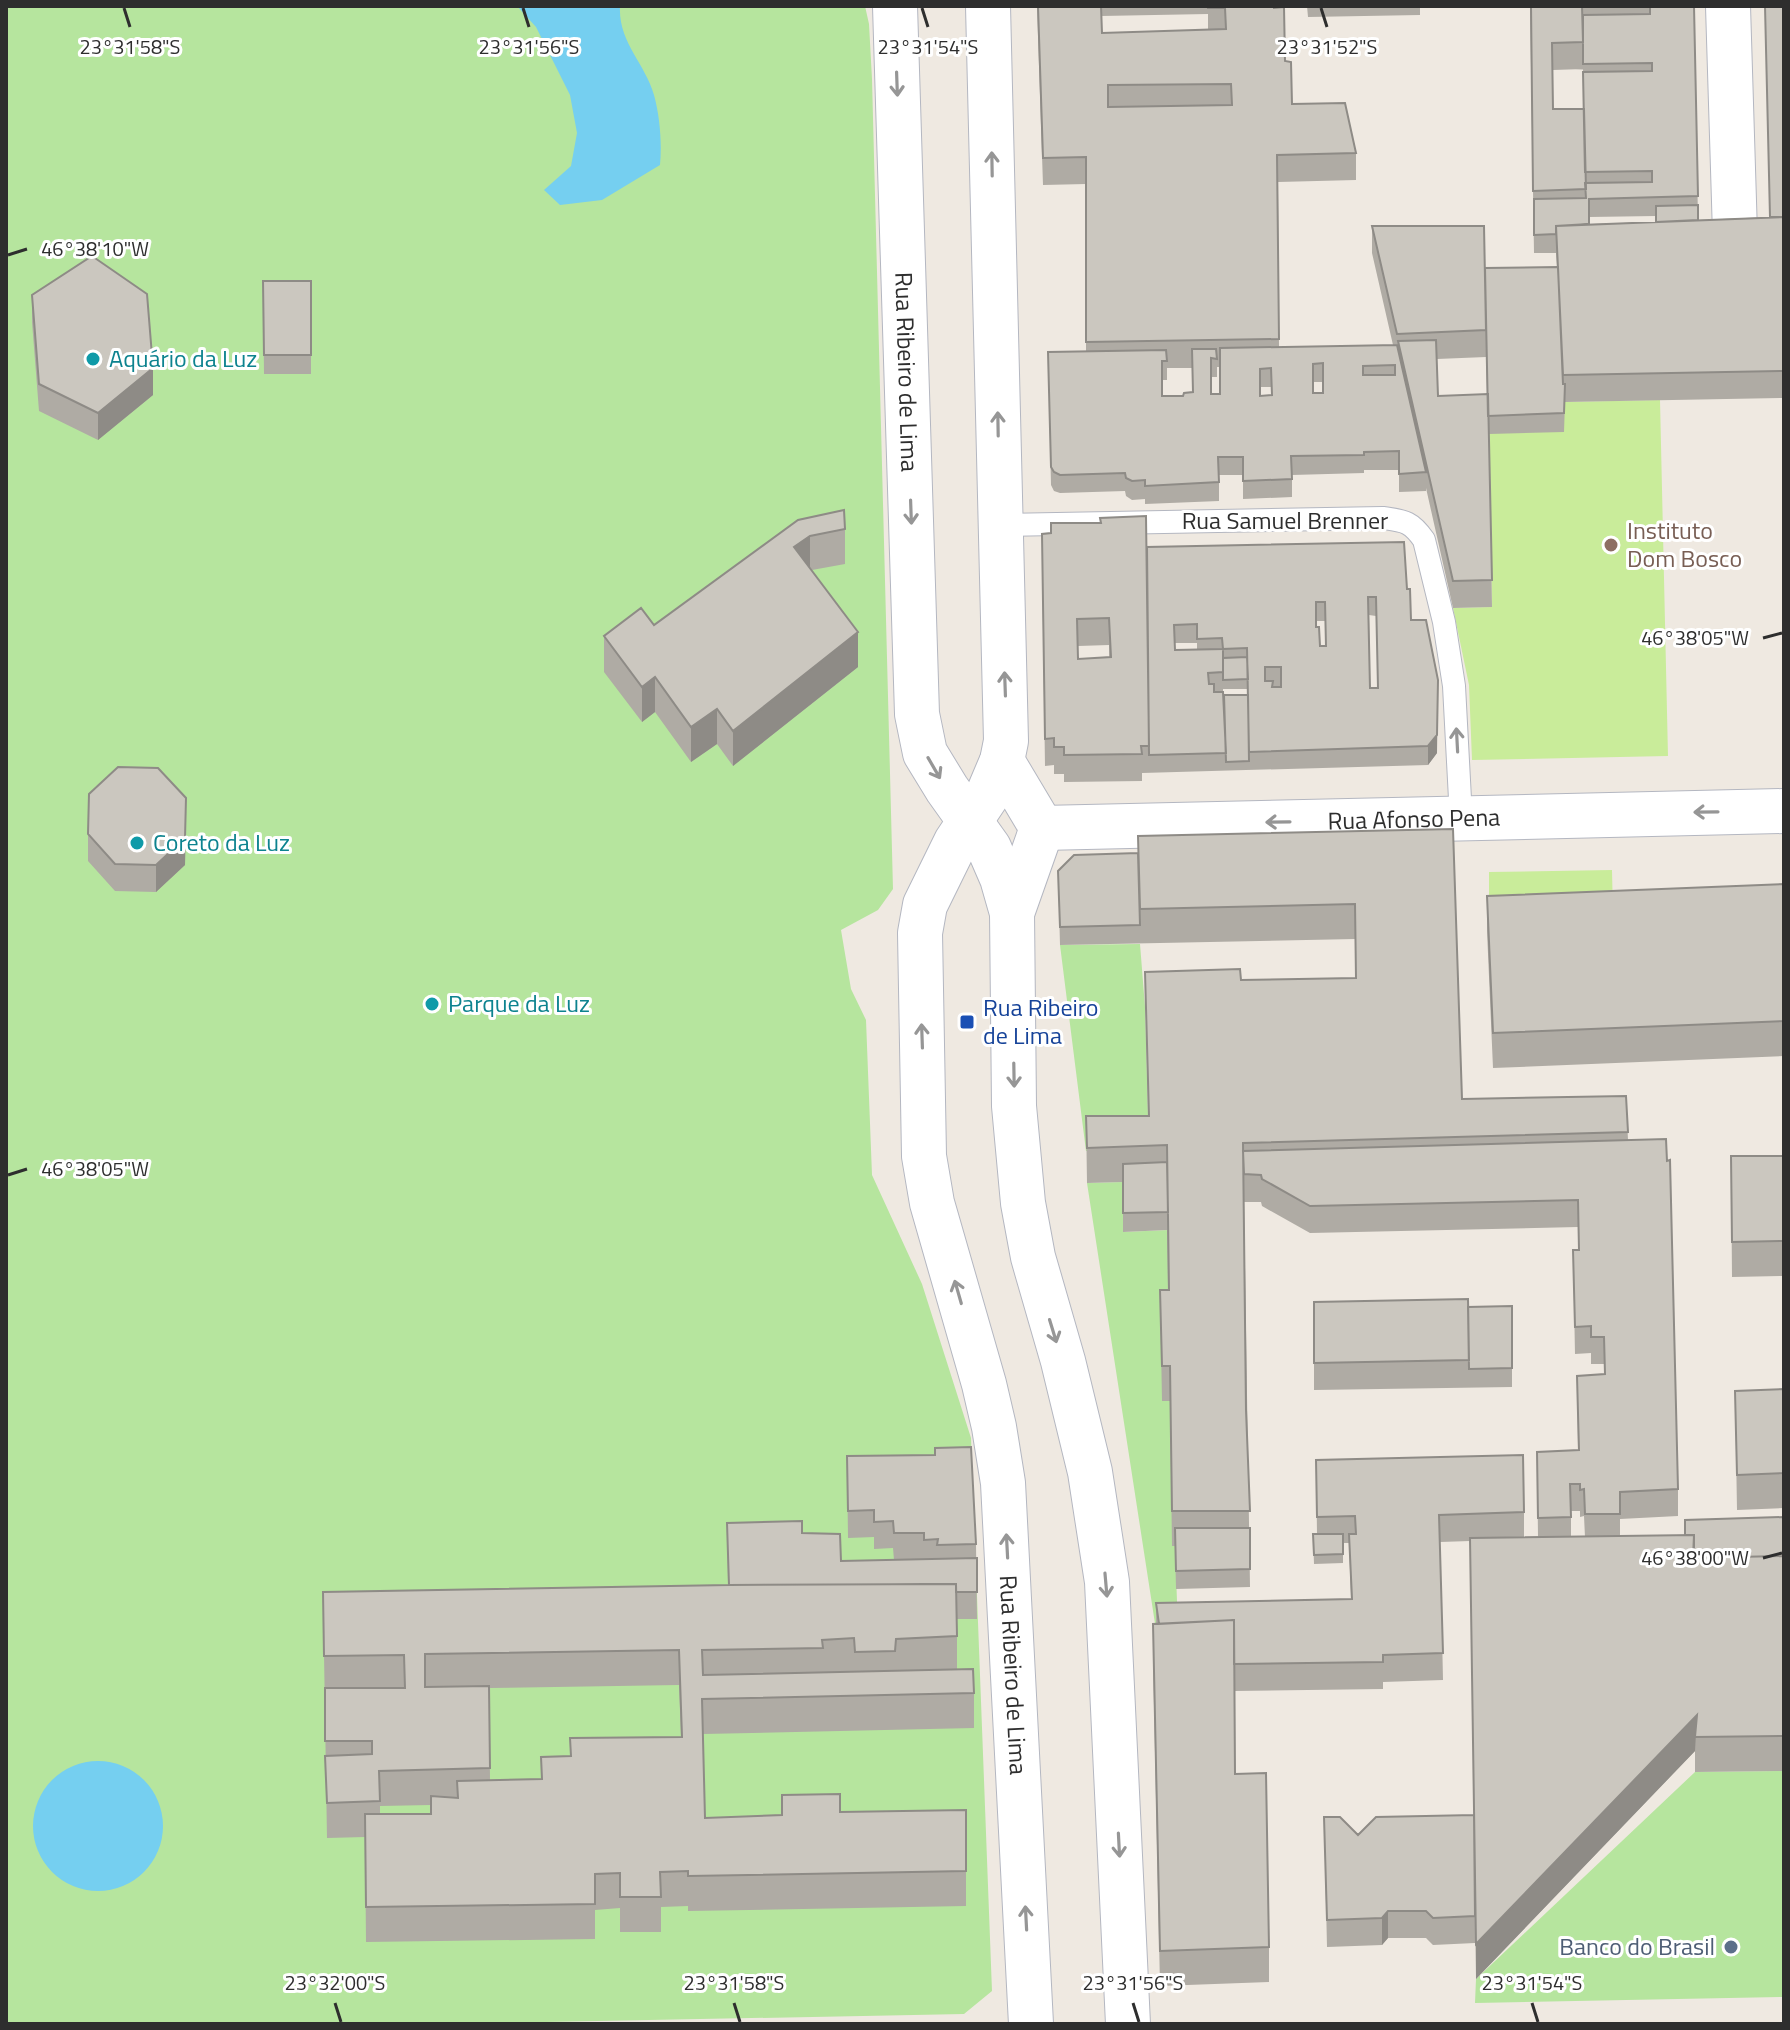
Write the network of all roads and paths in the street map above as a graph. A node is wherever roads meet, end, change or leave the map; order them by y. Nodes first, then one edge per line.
1 (895, 6) edge
2 (988, 6) edge
3 (1728, 6) edge
4 (1735, 234) edge
5 (1000, 525) junction
6 (1002, 761) junction
7 (1784, 811) edge
8 (1461, 818) junction
9 (971, 820) junction
10 (1042, 828) junction
11 (1012, 913) junction
12 (1031, 2024) edge
13 (1128, 2024) edge

1 -> 9 main road, Rua Ribeiro de Lima
5 -> 2 main road, Rua Ribeiro de Lima
3 - 4 main road
6 -> 5 main road, Rua Ribeiro de Lima
8 -> 5 lane, Rua Samuel Brenner
6 - 9 main road, Rua Ribeiro de Lima
6 - 10 main road
7 -> 8 main road, Rua Afonso Pena
8 -> 10 main road, Rua Afonso Pena
9 - 11 main road, Rua Ribeiro de Lima
12 -> 9 main road, Rua Ribeiro de Lima
10 - 11 main road
11 -> 13 main road, Rua Ribeiro de Lima

